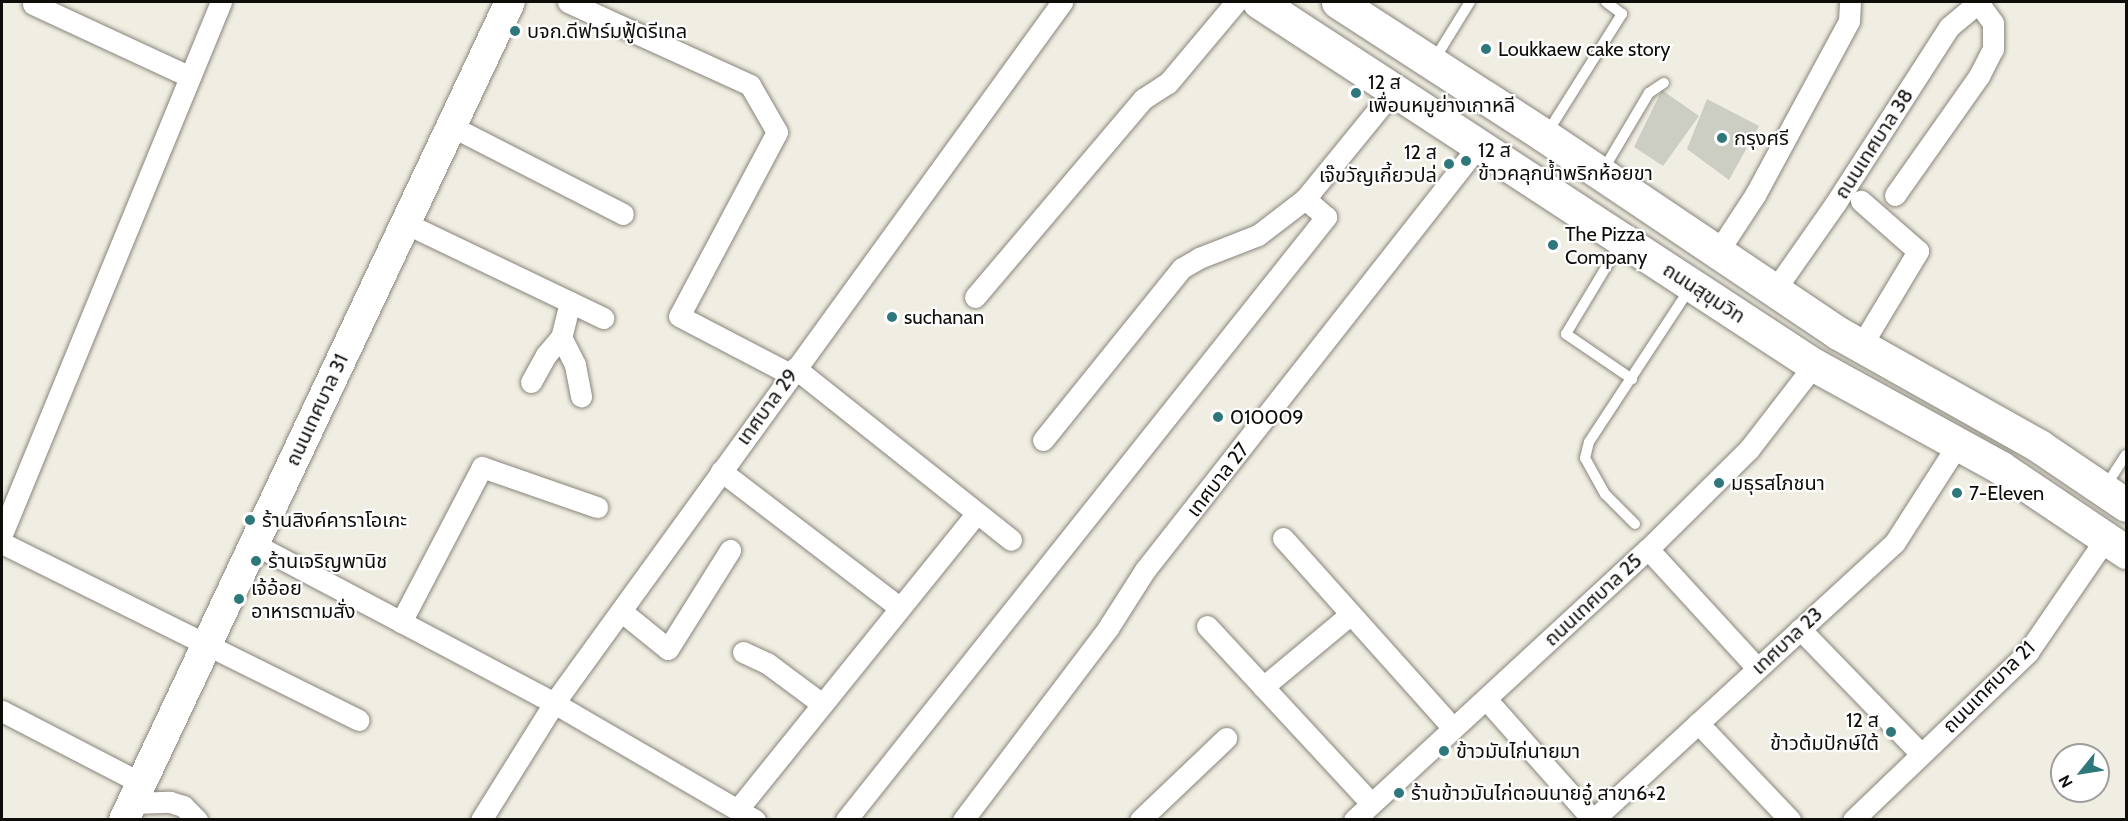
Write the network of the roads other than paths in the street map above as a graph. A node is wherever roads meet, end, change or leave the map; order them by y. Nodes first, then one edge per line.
1 (221, 2) edge
2 (510, 2) edge
3 (568, 2) edge
4 (1062, 2) edge
5 (1236, 2) edge
6 (1259, 2) edge
7 (1341, 2) edge
8 (1470, 2) edge
9 (1606, 2) edge
10 (1850, 2) edge
11 (1978, 2) edge
12 (33, 4) dead end
13 (1432, 63) junction
14 (190, 77) junction
15 (1664, 83) dead end
16 (1394, 90) junction
17 (451, 126) junction
18 (1545, 136) junction
19 (1479, 145) junction
20 (1601, 174) junction
21 (1895, 195) dead end
22 (1305, 199) junction
23 (1861, 201) dead end
24 (623, 214) dead end
25 (405, 223) junction
26 (1623, 240) junction
27 (1717, 252) junction
28 (1692, 285) junction
29 (1774, 291) junction
30 (975, 297) dead end
31 (570, 302) junction
32 (603, 318) dead end
33 (561, 336) junction
34 (1850, 340) junction
35 (1814, 365) junction
36 (793, 371) junction
37 (1632, 380) junction
38 (531, 382) dead end
39 (581, 396) dead end
40 (1043, 440) dead end
41 (1958, 444) junction
42 (2127, 455) edge
43 (721, 471) junction
44 (2115, 497) edge
45 (597, 507) dead end
46 (976, 513) junction
47 (1635, 524) dead end
48 (2, 534) edge
49 (1283, 538) dead end
50 (1011, 540) dead end
51 (2, 543) edge
52 (254, 543) junction
53 (2116, 545) edge
54 (1648, 549) junction
55 (730, 550) dead end
56 (900, 608) junction
57 (621, 611) junction
58 (1351, 614) junction
59 (401, 622) junction
60 (1207, 626) dead end
61 (1800, 629) junction
62 (206, 644) junction
63 (743, 652) dead end
64 (1758, 668) junction
65 (1263, 687) junction
66 (1486, 699) junction
67 (554, 703) junction
68 (822, 704) junction
69 (2, 711) edge
70 (358, 720) dead end
71 (1698, 723) junction
72 (1453, 728) junction
73 (1226, 738) dead end
74 (1921, 754) junction
75 (132, 802) edge
76 (1371, 803) junction
77 (746, 814) edge
78 (197, 819) edge
79 (481, 819) edge
80 (846, 819) edge
81 (963, 819) edge
82 (1140, 819) edge
83 (1354, 819) edge
84 (1593, 819) edge
85 (1790, 819) edge
86 (1853, 819) edge

1 - 14 street
2 - 17 main road, ถนนเทศบาล 31
3 - 36 street
4 - 36 street, เทศบาล 29
5 - 30 street
6 - 16 highway, ถนนสุขุมวิท
7 - 13 highway, ถนนสุขุมวิท
8 - 13 lane
9 - 18 lane
10 - 27 street
11 - 21 street
11 - 29 street, ถนนเทศบาล 38
12 - 14 street
13 - 18 highway, ถนนสุขุมวิท
14 - 48 street
15 - 20 lane
16 - 19 highway, ถนนสุขุมวิท
16 - 22 street
17 - 24 street
17 - 25 main road, ถนนเทศบาล 31
18 - 20 highway, ถนนสุขุมวิท
19 - 26 highway, ถนนสุขุมวิท
19 - 81 street, เทศบาล 27
20 - 27 highway, ถนนสุขุมวิท
22 - 40 street
22 - 80 street
23 - 34 street
25 - 31 street
25 - 52 main road, ถนนเทศบาล 31
26 - 28 highway, ถนนสุขุมวิท
26 - 37 lane
27 - 29 highway, ถนนสุขุมวิท
28 - 35 highway, ถนนสุขุมวิท
28 - 37 lane
29 - 34 highway, ถนนสุขุมวิท
31 - 32 street
31 - 33 street
33 - 38 street
33 - 39 street
34 - 35 highway
34 - 44 highway, ถนนสุขุมวิท
35 - 41 highway, ถนนสุขุมวิท
35 - 54 street, ถนนเทศบาล 25
36 - 43 street, เทศบาล 29
36 - 46 street
37 - 47 lane
41 - 53 highway, ถนนสุขุมวิท
41 - 61 street, เทศบาล 23
42 - 44 lane
43 - 56 street
43 - 57 street, เทศบาล 29
45 - 59 street
46 - 50 street
46 - 56 street
49 - 58 street
51 - 62 street
52 - 59 street
52 - 62 main road, ถนนเทศบาล 31
53 - 74 street, ถนนเทศบาล 21
54 - 64 street
54 - 66 street, ถนนเทศบาล 25
55 - 57 street
56 - 68 street
57 - 67 street, เทศบาล 29
58 - 65 street
58 - 72 street
59 - 67 street
60 - 65 street
61 - 64 street, เทศบาล 23
61 - 74 street
62 - 70 street
62 - 75 main road, ถนนเทศบาล 31
63 - 68 street
64 - 71 street, เทศบาล 23
65 - 76 street
66 - 72 street, ถนนเทศบาล 25
66 - 84 street
67 - 77 street
67 - 79 street, เทศบาล 29
68 - 77 street
69 - 75 street
71 - 84 street, เทศบาล 23
71 - 85 street
72 - 76 street, ถนนเทศบาล 25
73 - 82 street
74 - 86 street, ถนนเทศบาล 21
75 - 78 street
76 - 83 street, ถนนเทศบาล 25

